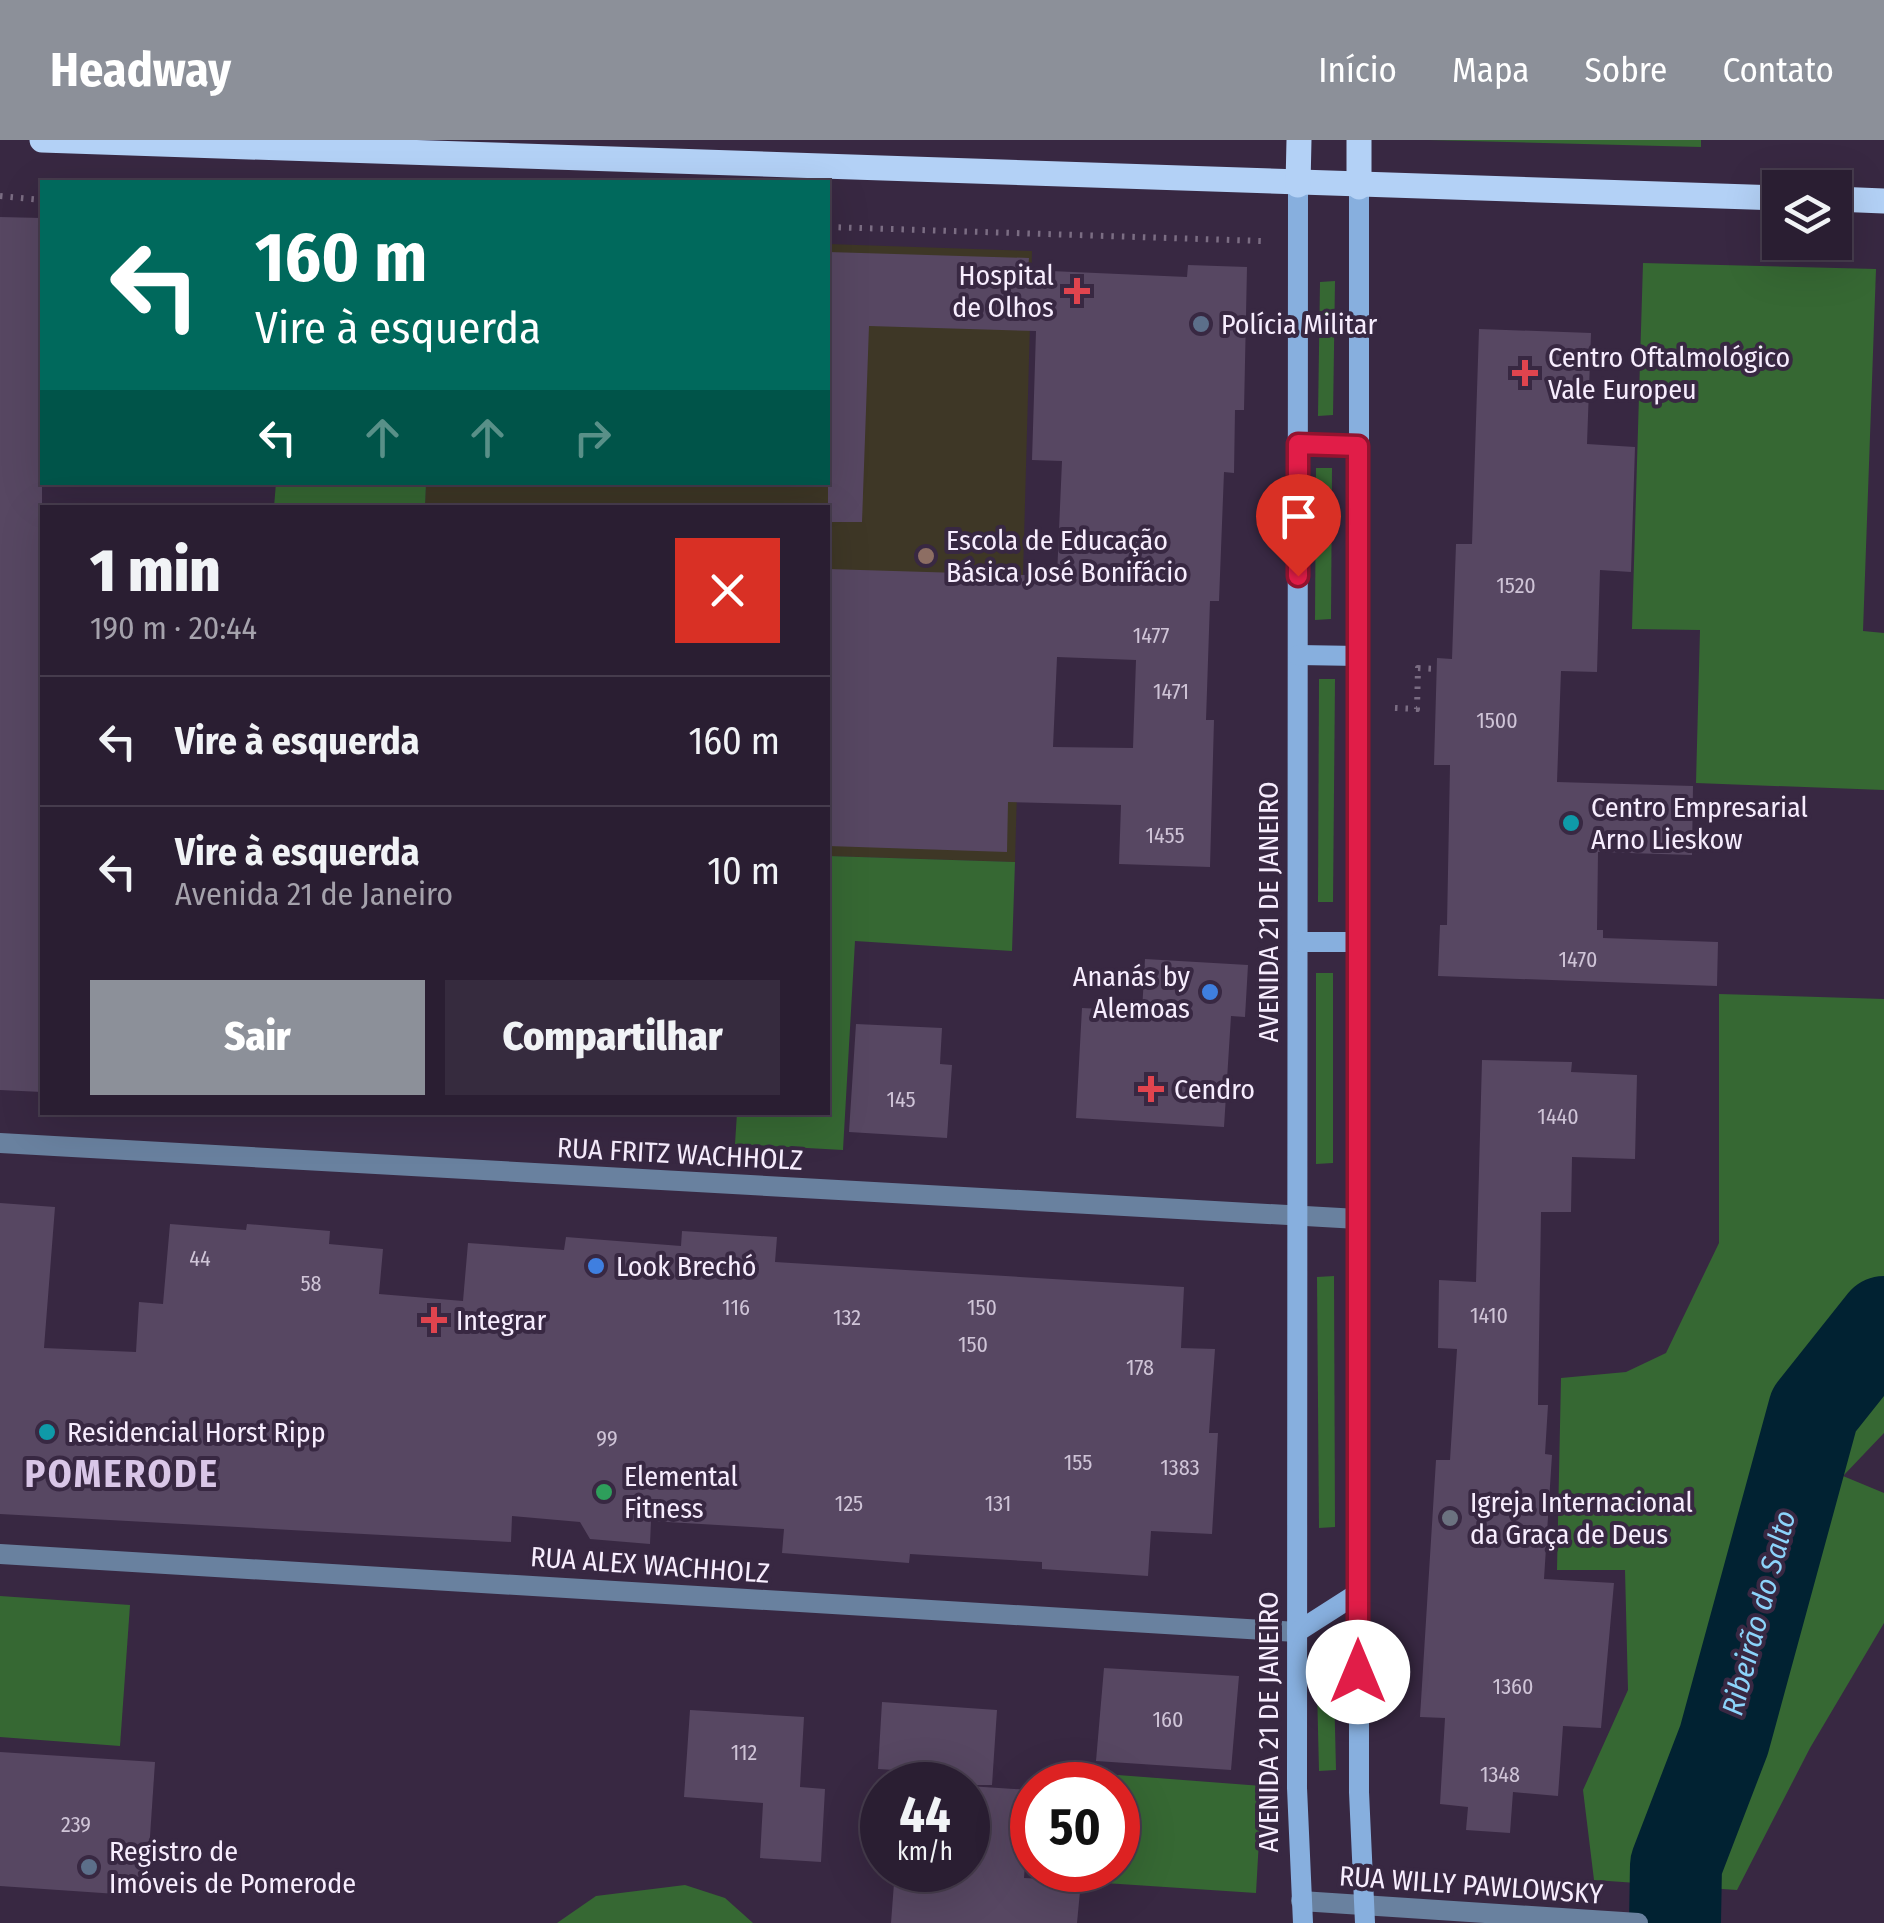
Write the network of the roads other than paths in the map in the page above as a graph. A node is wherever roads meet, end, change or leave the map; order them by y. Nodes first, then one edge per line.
1 (42, 140) edge
2 (1299, 140) edge
3 (1359, 140) edge
4 (1298, 185) junction
5 (1359, 187) junction
6 (1762, 198) edge
7 (1852, 200) edge
8 (1884, 201) edge
9 (1298, 444) junction
10 (1358, 446) junction
11 (1298, 654) junction
12 (1359, 656) junction
13 (1298, 942) junction
14 (1358, 942) junction
15 (0, 1143) edge
16 (1298, 1216) junction
17 (1358, 1219) junction
18 (0, 1554) edge
19 (1358, 1593) junction
20 (1297, 1632) junction
21 (1302, 1912) edge
22 (1364, 1914) edge
23 (1628, 1922) edge
24 (1638, 1923) edge

1 - 4 main road
2 - 4 main road, AVENIDA 21 DE JANEIRO
3 - 5 main road
4 - 5 main road
4 - 9 main road, AVENIDA 21 DE JANEIRO
5 - 6 main road
5 - 10 main road
7 - 8 main road
9 - 10 main road
9 - 11 main road, AVENIDA 21 DE JANEIRO
10 - 12 main road
11 - 12 main road
11 - 13 main road, AVENIDA 21 DE JANEIRO
12 - 14 main road
13 - 14 main road
13 - 16 main road, AVENIDA 21 DE JANEIRO
14 - 17 main road
15 - 16 street, RUA FRITZ WACHHOLZ
16 - 17 street, RUA FRITZ WACHHOLZ
16 - 20 main road, AVENIDA 21 DE JANEIRO
17 - 19 main road
18 - 20 street, RUA ALEX WACHHOLZ
19 - 20 main road
19 - 22 main road
20 - 21 main road, AVENIDA 21 DE JANEIRO
21 - 22 street, RUA WILLY PAWLOWSKY
22 - 23 street, RUA WILLY PAWLOWSKY
23 - 24 street, RUA WILLY PAWLOWSKY

